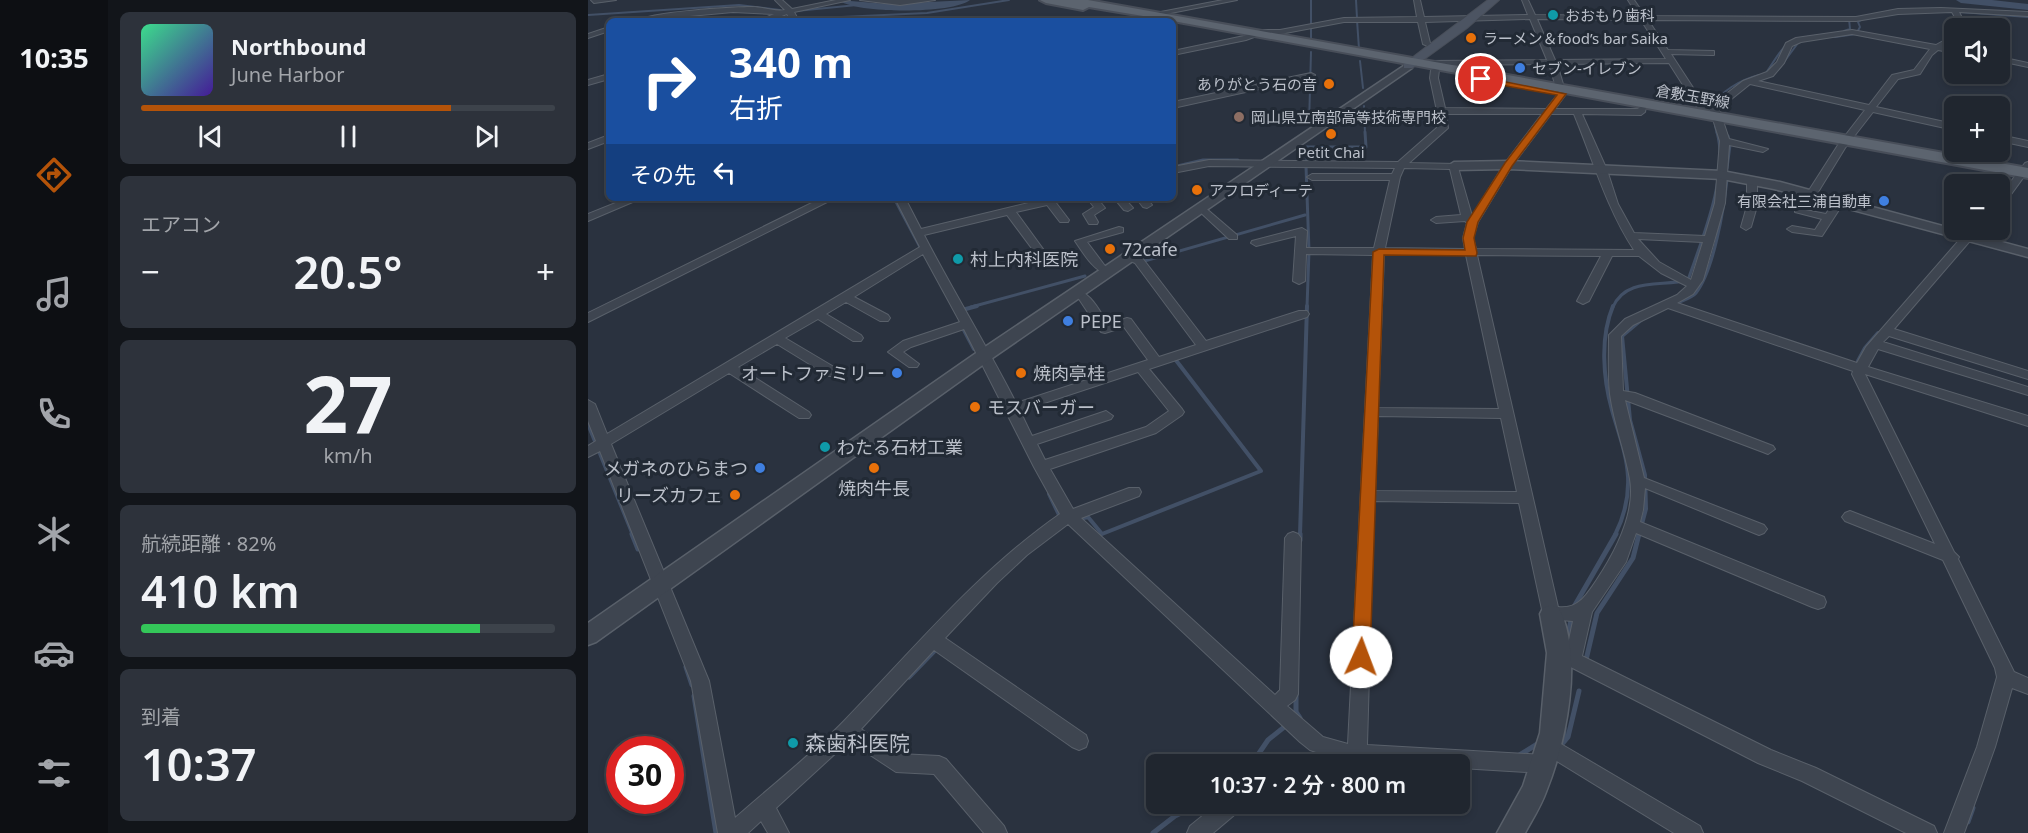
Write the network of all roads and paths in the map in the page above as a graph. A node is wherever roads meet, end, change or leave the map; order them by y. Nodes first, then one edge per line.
1 (613, 0) edge
2 (778, 0) edge
3 (847, 0) edge
4 (863, 0) edge
5 (932, 0) edge
6 (1046, 0) edge
7 (1069, 0) edge
8 (1234, 0) edge
9 (1417, 0) edge
10 (1494, 0) edge
11 (1525, 0) edge
12 (1631, 0) edge
13 (1905, 0) edge
14 (594, 1) edge
15 (1907, 10) junction
16 (790, 11) junction
17 (1955, 11) junction
18 (780, 13) junction
19 (2028, 14) edge
20 (664, 18) edge
21 (769, 18) edge
22 (794, 18) edge
23 (1151, 18) edge
24 (1423, 18) junction
25 (1473, 18) junction
26 (1532, 18) junction
27 (1643, 18) junction
28 (1959, 18) edge
29 (1851, 19) junction
30 (1176, 22) edge
31 (1176, 23) edge
32 (606, 30) edge
33 (1856, 32) junction
34 (588, 36) edge
35 (1254, 36) junction
36 (1944, 43) edge
37 (1434, 47) junction
38 (1937, 48) junction
39 (1944, 49) edge
40 (1176, 52) edge
41 (1665, 52) junction
42 (1711, 53) dead end
43 (1671, 61) junction
44 (2010, 61) edge
45 (1552, 62) junction
46 (1410, 64) junction
47 (2028, 64) edge
48 (1432, 67) junction
49 (1310, 75) dead end
50 (606, 77) edge
51 (1752, 82) junction
52 (588, 83) edge
53 (1562, 91) junction
54 (1176, 104) edge
55 (1870, 108) junction
56 (1643, 109) junction
57 (1442, 111) junction
58 (1550, 112) junction
59 (1577, 112) junction
60 (1714, 112) junction
61 (1944, 125) edge
62 (606, 139) edge
63 (2010, 140) edge
64 (1728, 142) junction
65 (1845, 143) junction
66 (2028, 144) edge
67 (588, 146) edge
68 (1763, 149) dead end
69 (1266, 164) junction
70 (1508, 165) junction
71 (1454, 166) junction
72 (1176, 169) edge
73 (1602, 170) junction
74 (1398, 171) junction
75 (2025, 173) edge
76 (1717, 175) junction
77 (1312, 177) dead end
78 (1752, 180) junction
79 (2010, 190) edge
80 (1811, 195) junction
81 (630, 201) edge
82 (824, 201) edge
83 (902, 201) edge
84 (1094, 201) edge
85 (1122, 201) edge
86 (1040, 202) edge
87 (1839, 202) junction
88 (1128, 208) dead end
89 (1202, 208) junction
90 (1799, 210) dead end
91 (1010, 211) junction
92 (588, 218) edge
93 (1828, 218) junction
94 (1064, 220) dead end
95 (1436, 220) dead end
96 (1470, 220) junction
97 (1093, 222) dead end
98 (1944, 226) edge
99 (1746, 227) dead end
100 (1792, 229) dead end
101 (1119, 230) dead end
102 (919, 233) junction
103 (1630, 236) junction
104 (1233, 237) dead end
105 (1705, 239) junction
106 (1967, 240) edge
107 (1992, 240) edge
108 (1256, 243) dead end
109 (926, 248) junction
110 (1301, 251) junction
111 (1381, 252) junction
112 (1472, 253) junction
113 (1608, 253) junction
114 (1640, 253) junction
115 (2028, 253) edge
116 (1130, 257) junction
117 (1046, 260) dead end
118 (1108, 272) junction
119 (1299, 281) dead end
120 (1688, 283) junction
121 (1077, 293) junction
122 (846, 297) junction
123 (1583, 301) dead end
124 (1669, 305) junction
125 (817, 313) junction
126 (1303, 314) dead end
127 (588, 318) edge
128 (884, 318) dead end
129 (967, 324) junction
130 (1887, 331) junction
131 (776, 338) junction
132 (857, 338) dead end
133 (1876, 344) junction
134 (1204, 347) junction
135 (894, 352) junction
136 (985, 355) junction
137 (882, 359) dead end
138 (1156, 362) junction
139 (913, 364) dead end
140 (728, 366) junction
141 (1142, 367) junction
142 (1859, 368) junction
143 (834, 373) dead end
144 (2028, 375) edge
145 (2028, 391) edge
146 (1624, 396) junction
147 (589, 406) edge
148 (1012, 409) junction
149 (1380, 412) dead end
150 (1507, 414) junction
151 (804, 415) dead end
152 (1106, 416) dead end
153 (2028, 421) edge
154 (1029, 442) junction
155 (597, 446) edge
156 (1768, 449) dead end
157 (1041, 466) junction
158 (1644, 483) junction
159 (1134, 492) dead end
160 (1370, 496) junction
161 (1526, 498) junction
162 (1850, 517) dead end
163 (1068, 520) junction
164 (1639, 528) junction
165 (1759, 529) dead end
166 (1293, 538) dead end
167 (1951, 557) junction
168 (661, 584) junction
169 (1818, 602) dead end
170 (1584, 609) junction
171 (1551, 614) junction
172 (588, 635) edge
173 (938, 643) junction
174 (1566, 657) junction
175 (2014, 681) edge
176 (1285, 715) junction
177 (852, 733) junction
178 (1079, 741) dead end
179 (1350, 753) junction
180 (1546, 755) junction
181 (1220, 814) edge
182 (768, 817) edge
183 (730, 833) edge
184 (997, 833) edge
185 (1197, 833) edge
186 (1510, 833) edge
187 (1693, 833) edge
188 (1927, 833) edge
189 (1954, 833) edge

1 - 14 street
2 - 16 street
3 - 16 street
4 - 5 street
6 - 23 main road, 倉敷玉野線
7 - 23 main road, 倉敷玉野線
8 - 23 street
9 - 24 street
10 - 25 main road
11 - 26 street
12 - 27 street
13 - 15 street
15 - 17 street
15 - 29 street
16 - 18 street
16 - 22 street
17 - 19 street
17 - 28 street
18 - 20 street
18 - 21 street
24 - 25 street
24 - 35 street
24 - 37 street
25 - 26 street
25 - 37 main road
26 - 27 street
26 - 45 street
27 - 29 street
27 - 41 street
29 - 33 street
30 - 35 main road, 倉敷玉野線
31 - 35 main road, 倉敷玉野線
32 - 34 street
33 - 38 street
33 - 51 street
35 - 40 street
35 - 46 main road, 倉敷玉野線
36 - 38 street
37 - 46 main road
38 - 39 street
38 - 55 street
41 - 42 street
41 - 43 street
43 - 45 street
43 - 60 street
44 - 47 street
45 - 48 street
45 - 53 street
46 - 48 main road, 倉敷玉野線
46 - 53 main road, 倉敷玉野線
46 - 69 street
48 - 53 main road, 倉敷玉野線
48 - 57 street
49 - 54 street
50 - 52 street
51 - 55 street
51 - 60 street
53 - 56 main road, 倉敷玉野線
53 - 58 street
53 - 60 main road, 倉敷玉野線
55 - 61 street
55 - 65 street
56 - 59 street
56 - 60 main road, 倉敷玉野線
57 - 58 street
57 - 74 street
58 - 59 street
58 - 70 street
59 - 73 street
60 - 64 street
60 - 65 main road, 倉敷玉野線
62 - 67 street
63 - 66 street
64 - 68 street
64 - 76 street
65 - 75 main road, 倉敷玉野線
65 - 80 street
69 - 72 street
69 - 74 street
69 - 89 street
70 - 71 street
70 - 73 street
70 - 96 street
71 - 74 street
71 - 96 street
73 - 76 street
73 - 103 street
74 - 77 street
74 - 111 street
75 - 79 street
76 - 78 street
76 - 105 street
78 - 80 street
78 - 99 street
80 - 87 street
81 - 92 street
82 - 127 street
83 - 102 street
84 - 97 street
85 - 88 street
86 - 91 street
86 - 94 street
87 - 93 street
87 - 98 street
89 - 104 street
89 - 116 street
90 - 93 street
91 - 102 street
91 - 117 street
93 - 100 street
95 - 96 street
96 - 112 street
101 - 118 street
102 - 109 street
103 - 105 street
103 - 114 street
105 - 120 street
106 - 130 street
107 - 115 street
108 - 110 street
109 - 122 street
109 - 129 street
110 - 111 street
110 - 119 street
111 - 112 street
111 - 160 street
112 - 113 street
112 - 150 street
113 - 114 street
113 - 123 street
114 - 120 street
116 - 118 street
116 - 134 street
118 - 121 street
120 - 124 street
121 - 136 street
121 - 138 street
122 - 125 street
122 - 128 street
124 - 142 street
124 - 146 street
125 - 131 street
125 - 132 street
126 - 134 street
129 - 135 street
129 - 136 street
130 - 133 street
130 - 144 street
131 - 140 street
131 - 143 street
133 - 142 street
133 - 145 street
134 - 138 street
135 - 137 street
135 - 139 street
136 - 148 street
136 - 168 street
138 - 141 street
140 - 151 street
140 - 155 street
141 - 148 street
141 - 157 street
142 - 153 street
142 - 167 street
146 - 156 street
146 - 158 street
147 - 155 street
148 - 154 street
149 - 150 street
150 - 161 street
152 - 154 street
154 - 157 street
155 - 168 street
157 - 163 street
158 - 164 street
158 - 165 street
159 - 163 street
160 - 161 street
160 - 179 street
161 - 171 street
162 - 167 street
163 - 173 street
163 - 176 street
164 - 169 street
164 - 170 street
166 - 176 street
167 - 175 street
168 - 172 street
168 - 183 street
170 - 171 street
170 - 174 street
171 - 174 street
173 - 177 street
173 - 178 street
174 - 180 street
174 - 188 street
175 - 189 street
176 - 179 street
177 - 182 street
177 - 184 street
179 - 180 street
180 - 186 street
180 - 187 street
181 - 185 street
182 - 183 street

